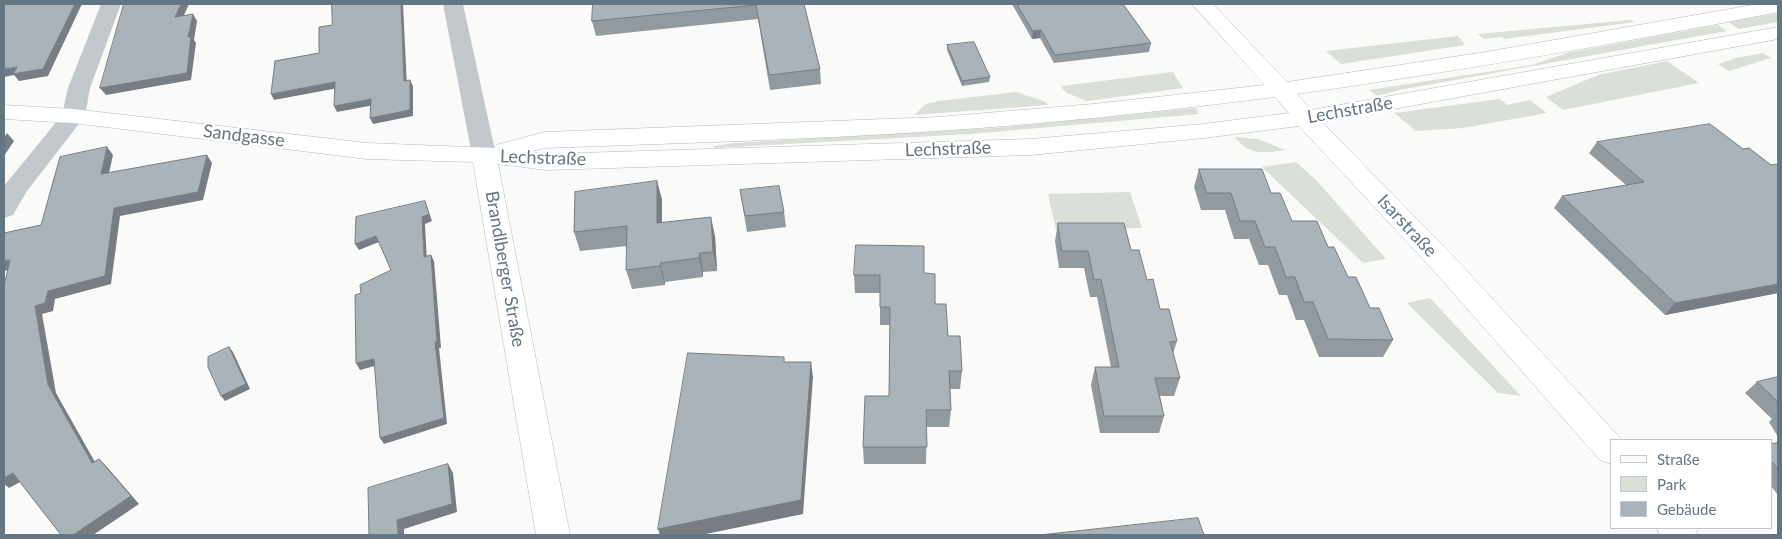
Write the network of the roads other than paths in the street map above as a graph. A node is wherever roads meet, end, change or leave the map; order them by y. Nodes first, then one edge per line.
1 (111, 4) edge
2 (453, 4) edge
3 (1202, 4) edge
4 (1778, 6) edge
5 (1778, 33) edge
6 (1281, 89) junction
7 (4, 112) edge
8 (73, 116) junction
9 (1305, 118) junction
10 (484, 155) junction
11 (4, 209) edge
12 (1610, 449) edge
13 (553, 535) edge

1 - 8 street
2 - 10 street, Brandlberger Straße
3 - 6 street, Isarstraße
4 - 6 street, Lechstraße
5 - 9 street, Lechstraße
6 - 9 street, Isarstraße
6 - 10 street, Lechstraße
7 - 8 street, Sandgasse
8 - 10 street, Sandgasse
8 - 11 street
9 - 10 street, Lechstraße
9 - 12 street, Isarstraße
10 - 13 street, Brandlberger Straße

